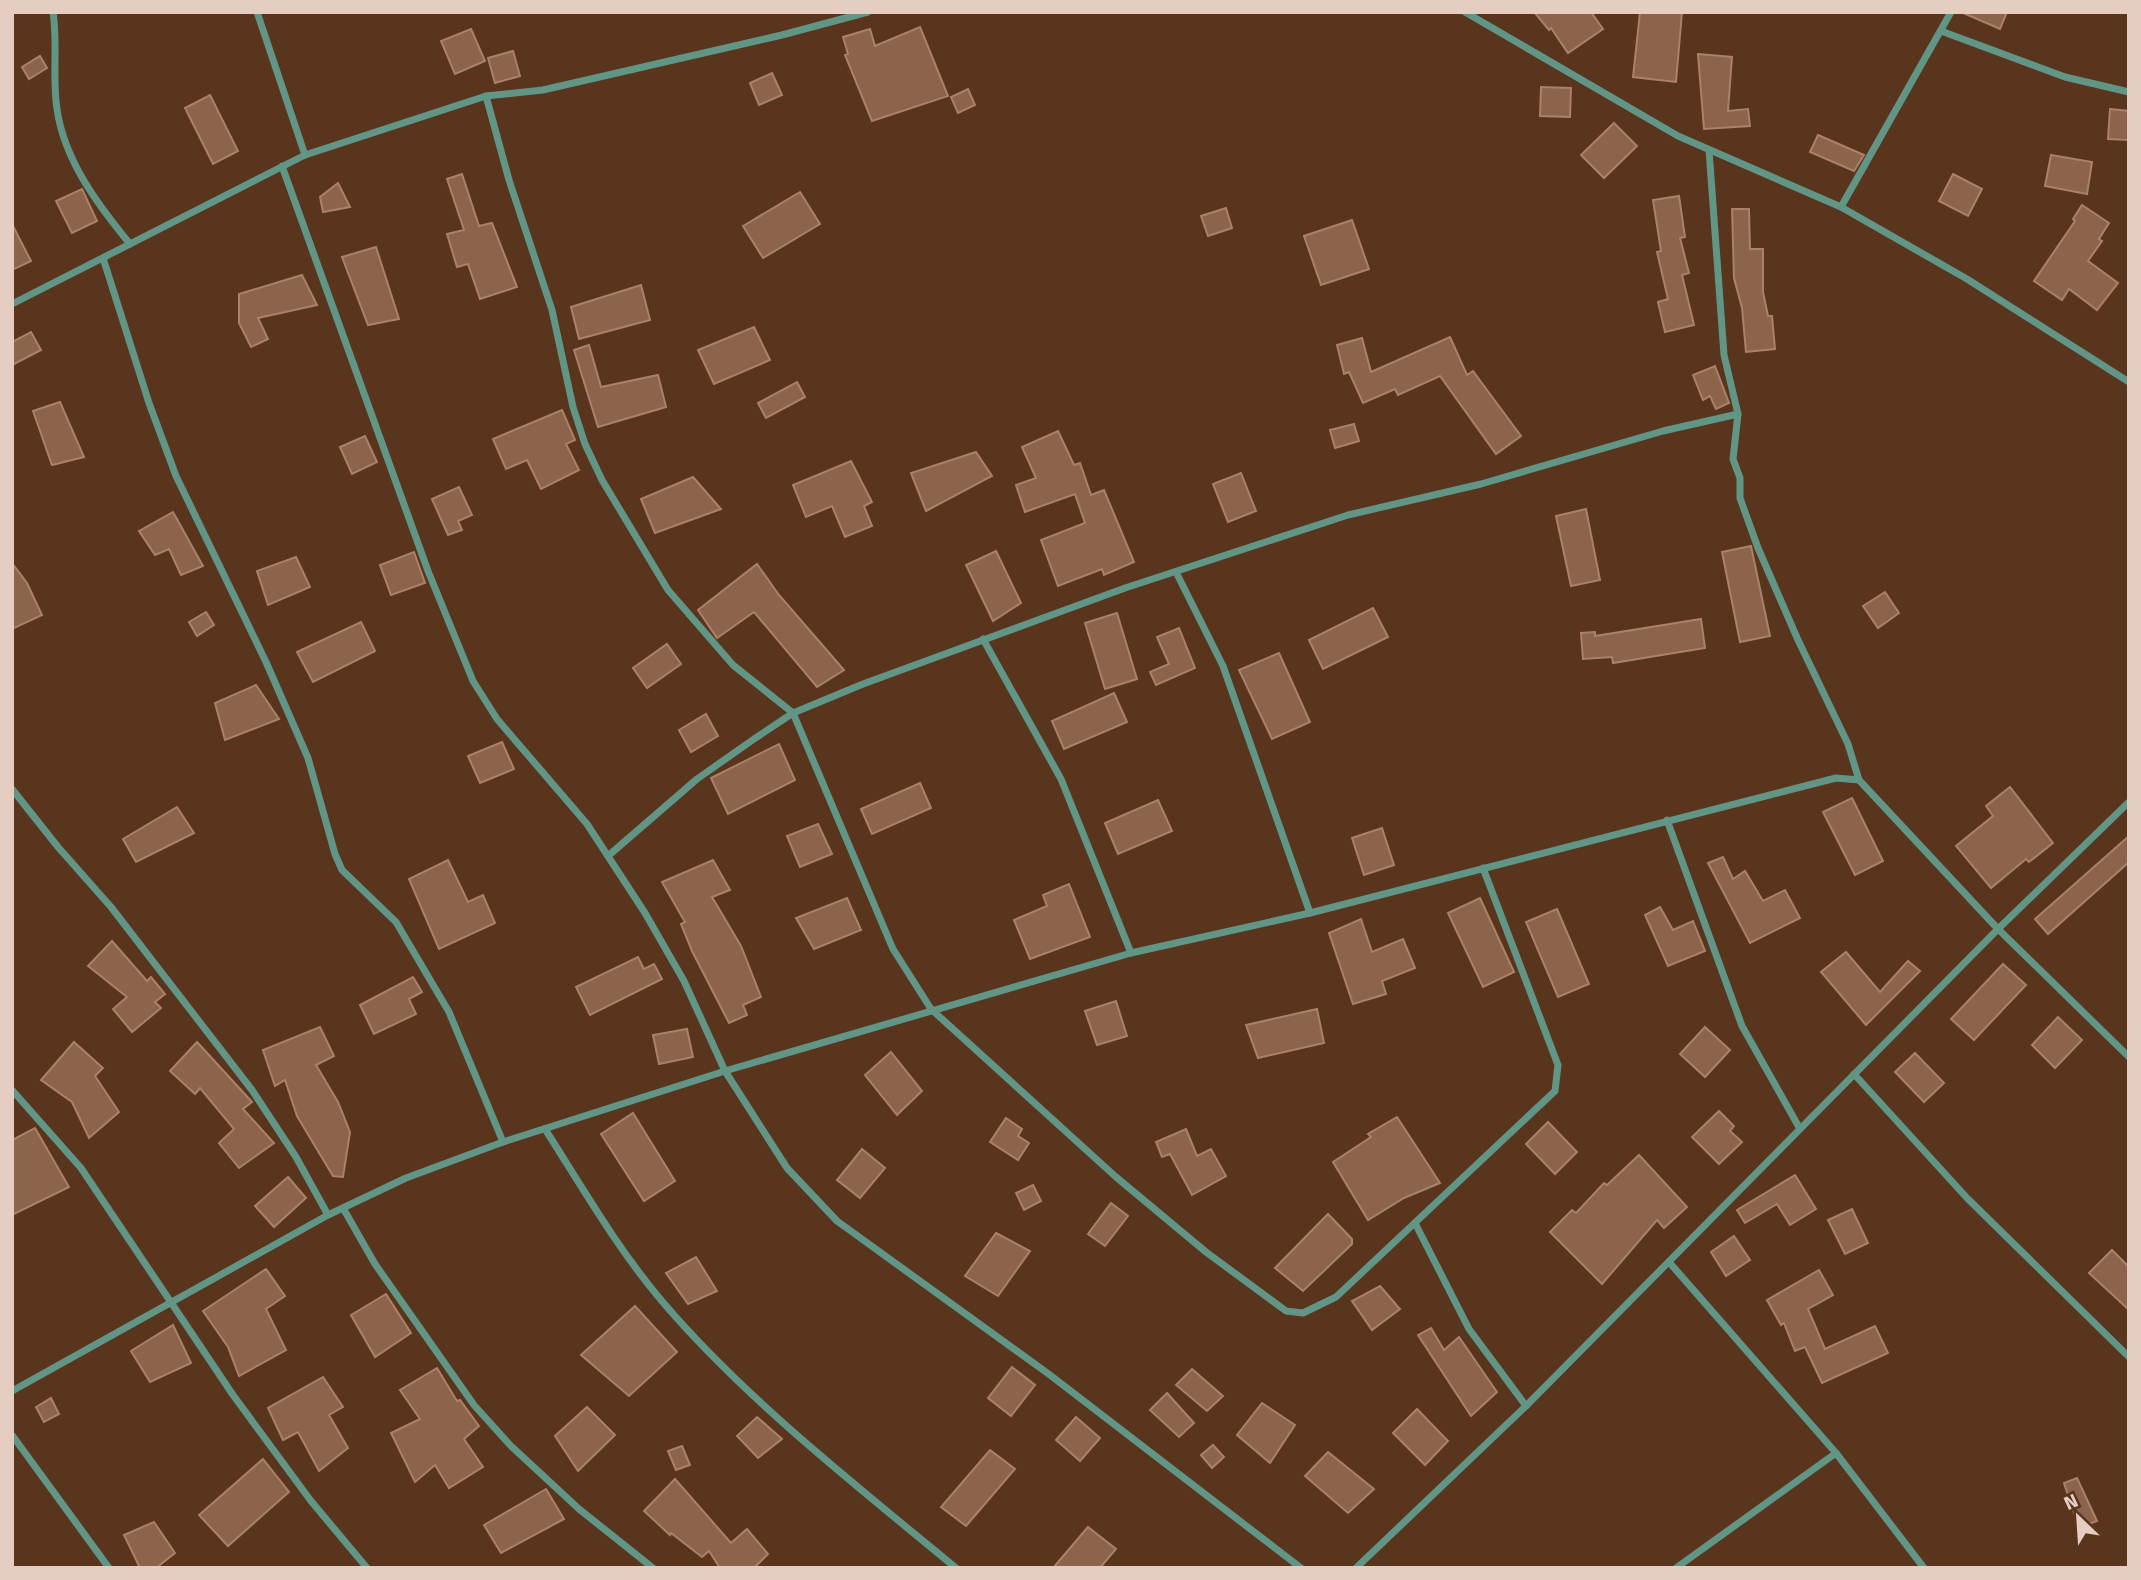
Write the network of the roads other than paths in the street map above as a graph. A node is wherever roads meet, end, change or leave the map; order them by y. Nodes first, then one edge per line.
1 (53, 12) edge
2 (257, 12) edge
3 (868, 12) edge
4 (1465, 12) edge
5 (1951, 12) edge
6 (1941, 31) junction
7 (2129, 92) edge
8 (486, 96) junction
9 (1709, 150) junction
10 (305, 155) junction
11 (282, 166) junction
12 (1841, 207) junction
13 (130, 244) junction
14 (103, 258) junction
15 (12, 304) edge
16 (2129, 382) edge
17 (1738, 414) junction
18 (1176, 572) junction
19 (983, 639) junction
20 (793, 713) junction
21 (1859, 780) junction
22 (12, 789) edge
23 (2129, 802) edge
24 (1667, 820) junction
25 (608, 856) junction
26 (1483, 868) junction
27 (1310, 913) junction
28 (1998, 929) junction
29 (1131, 953) junction
30 (931, 1009) junction
31 (2129, 1057) edge
32 (725, 1071) junction
33 (1854, 1074) junction
34 (12, 1090) edge
35 (545, 1129) junction
36 (1800, 1129) junction
37 (503, 1142) junction
38 (343, 1208) junction
39 (328, 1215) junction
40 (1415, 1223) junction
41 (1669, 1262) junction
42 (169, 1304) junction
43 (2129, 1357) edge
44 (12, 1391) edge
45 (1526, 1406) junction
46 (12, 1435) edge
47 (1836, 1453) junction
48 (1360, 1567) edge
49 (109, 1568) edge
50 (367, 1568) edge
51 (653, 1568) edge
52 (956, 1568) edge
53 (1301, 1568) edge
54 (1676, 1568) edge
55 (1924, 1568) edge

1 - 13 street
2 - 10 street
3 - 8 street
4 - 9 street
5 - 6 street
6 - 7 street
6 - 12 street
8 - 10 street
8 - 20 street
9 - 12 street
9 - 17 street
10 - 11 street
11 - 13 street
11 - 25 street
12 - 16 street
13 - 14 street
14 - 15 street
14 - 37 street
17 - 18 street
17 - 21 street
18 - 19 street
18 - 27 street
19 - 20 street
19 - 29 street
20 - 25 street
20 - 30 street
21 - 24 street
21 - 28 street
22 - 39 street
23 - 28 street
24 - 26 street
24 - 36 street
25 - 32 street
26 - 27 street
26 - 40 street
27 - 29 street
28 - 31 street
28 - 33 street
29 - 30 street
30 - 32 street
30 - 40 street
32 - 35 street
32 - 53 street
33 - 36 street
33 - 43 street
34 - 42 street
35 - 37 street
35 - 52 street
36 - 41 street
37 - 38 street
38 - 39 street
38 - 51 street
39 - 42 street
40 - 45 street
41 - 45 street
41 - 47 street
42 - 44 street
42 - 50 street
45 - 48 street
46 - 49 street
47 - 54 street
47 - 55 street

